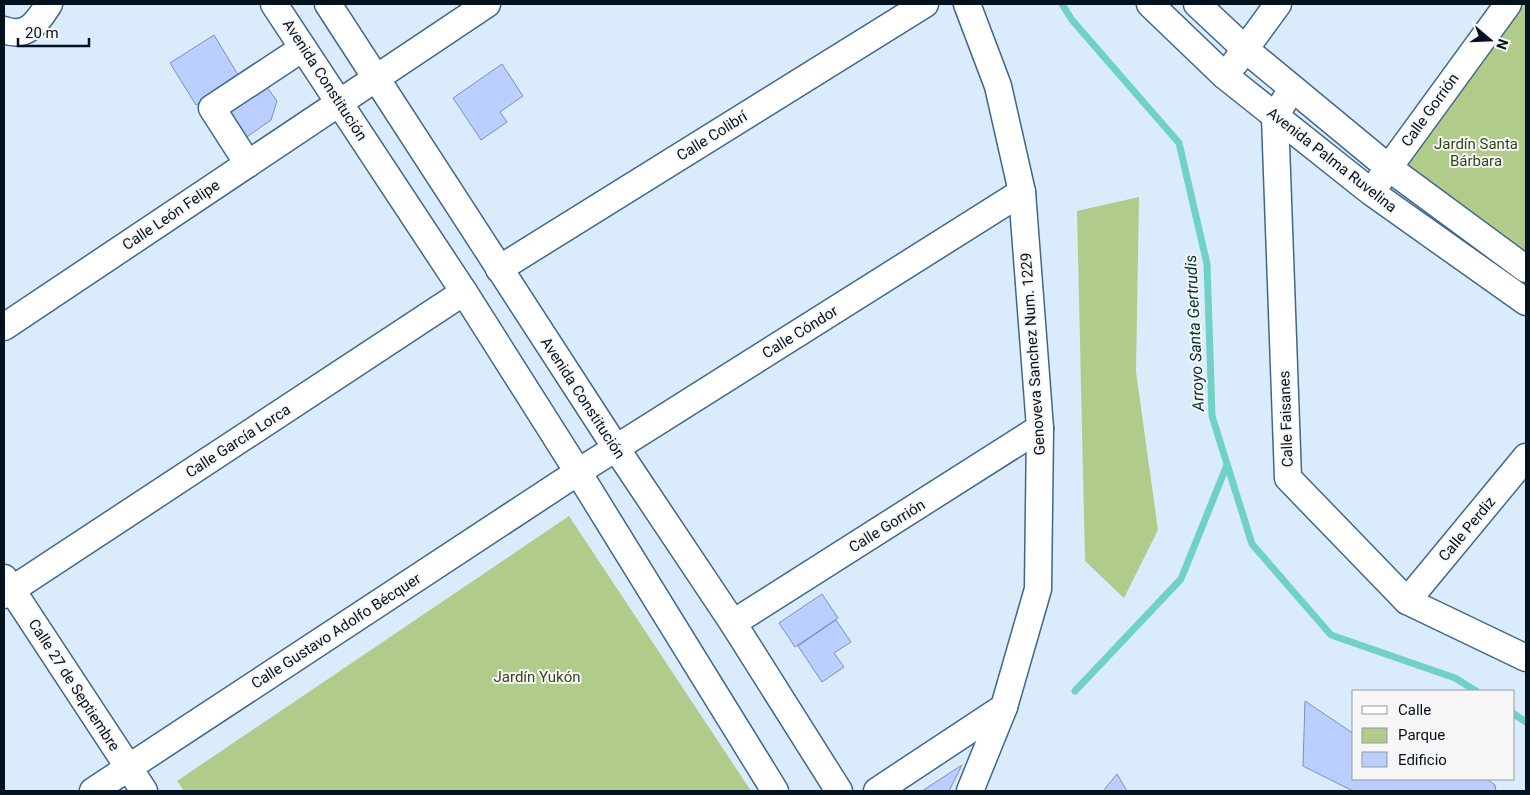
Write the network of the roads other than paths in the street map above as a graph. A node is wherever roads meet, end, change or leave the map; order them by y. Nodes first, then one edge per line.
1 (49, 4) edge
2 (274, 4) edge
3 (328, 4) edge
4 (487, 4) edge
5 (925, 4) edge
6 (967, 4) edge
7 (1150, 4) edge
8 (1197, 4) edge
9 (1278, 4) edge
10 (1508, 4) edge
11 (4, 30) edge
12 (303, 48) junction
13 (1245, 49) junction
14 (1225, 76) junction
15 (376, 79) junction
16 (1292, 88) junction
17 (339, 103) junction
18 (1275, 117) junction
19 (248, 164) junction
20 (1389, 168) junction
21 (1022, 192) junction
22 (1371, 192) junction
23 (499, 269) junction
24 (1526, 269) edge
25 (464, 292) junction
26 (1526, 302) edge
27 (4, 326) edge
28 (1040, 428) junction
29 (616, 448) junction
30 (1526, 457) edge
31 (578, 472) junction
32 (6, 588) edge
33 (1407, 601) junction
34 (733, 624) junction
35 (1526, 658) edge
36 (1004, 707) junction
37 (128, 768) junction
38 (93, 791) edge
39 (144, 791) edge
40 (775, 791) edge
41 (839, 791) edge
42 (877, 791) edge
43 (970, 791) edge

1 - 11 street
2 - 12 street, Avenida Constitución
3 - 15 street, Avenida Constitución
4 - 15 street, Calle León Felipe
5 - 23 street, Calle Colibrí
6 - 21 street, Genoveva Sanchez Num. 1229
7 - 14 street, Avenida Palma Ruvelina
8 - 13 street, Avenida Palma Ruvelina
9 - 13 street
10 - 20 street, Calle Gorrión
12 - 17 street, Avenida Constitución
12 - 19 street
13 - 14 street
13 - 16 street, Avenida Palma Ruvelina
14 - 18 street, Avenida Palma Ruvelina
15 - 17 street, Calle León Felipe
15 - 23 street, Avenida Constitución
16 - 18 street
16 - 20 street, Avenida Palma Ruvelina
17 - 19 street, Calle León Felipe
17 - 25 street, Avenida Constitución
18 - 22 street, Avenida Palma Ruvelina
18 - 33 street, Calle Faisanes
19 - 27 street, Calle León Felipe
20 - 22 street, Calle Gorrión
20 - 24 street, Avenida Palma Ruvelina
21 - 28 street, Genoveva Sanchez Num. 1229
21 - 29 street, Calle Cóndor
22 - 26 street, Avenida Palma Ruvelina
23 - 29 street, Avenida Constitución
25 - 31 street, Avenida Constitución
25 - 32 street, Calle García Lorca
28 - 34 street, Calle Gorrión
28 - 36 street, Genoveva Sanchez Num. 1229
29 - 31 street, Calle Cóndor
29 - 34 street, Avenida Constitución
30 - 33 street, Calle Perdiz
31 - 37 street, Calle Gustavo Adolfo Bécquer
31 - 40 street, Avenida Constitución
32 - 37 street, Calle 27 de Septiembre
33 - 35 street, Calle Faisanes
34 - 41 street, Avenida Constitución
36 - 42 street
36 - 43 street, Genoveva Sanchez Num. 1229
37 - 38 street, Calle Gustavo Adolfo Bécquer
37 - 39 street, Calle 27 de Septiembre

